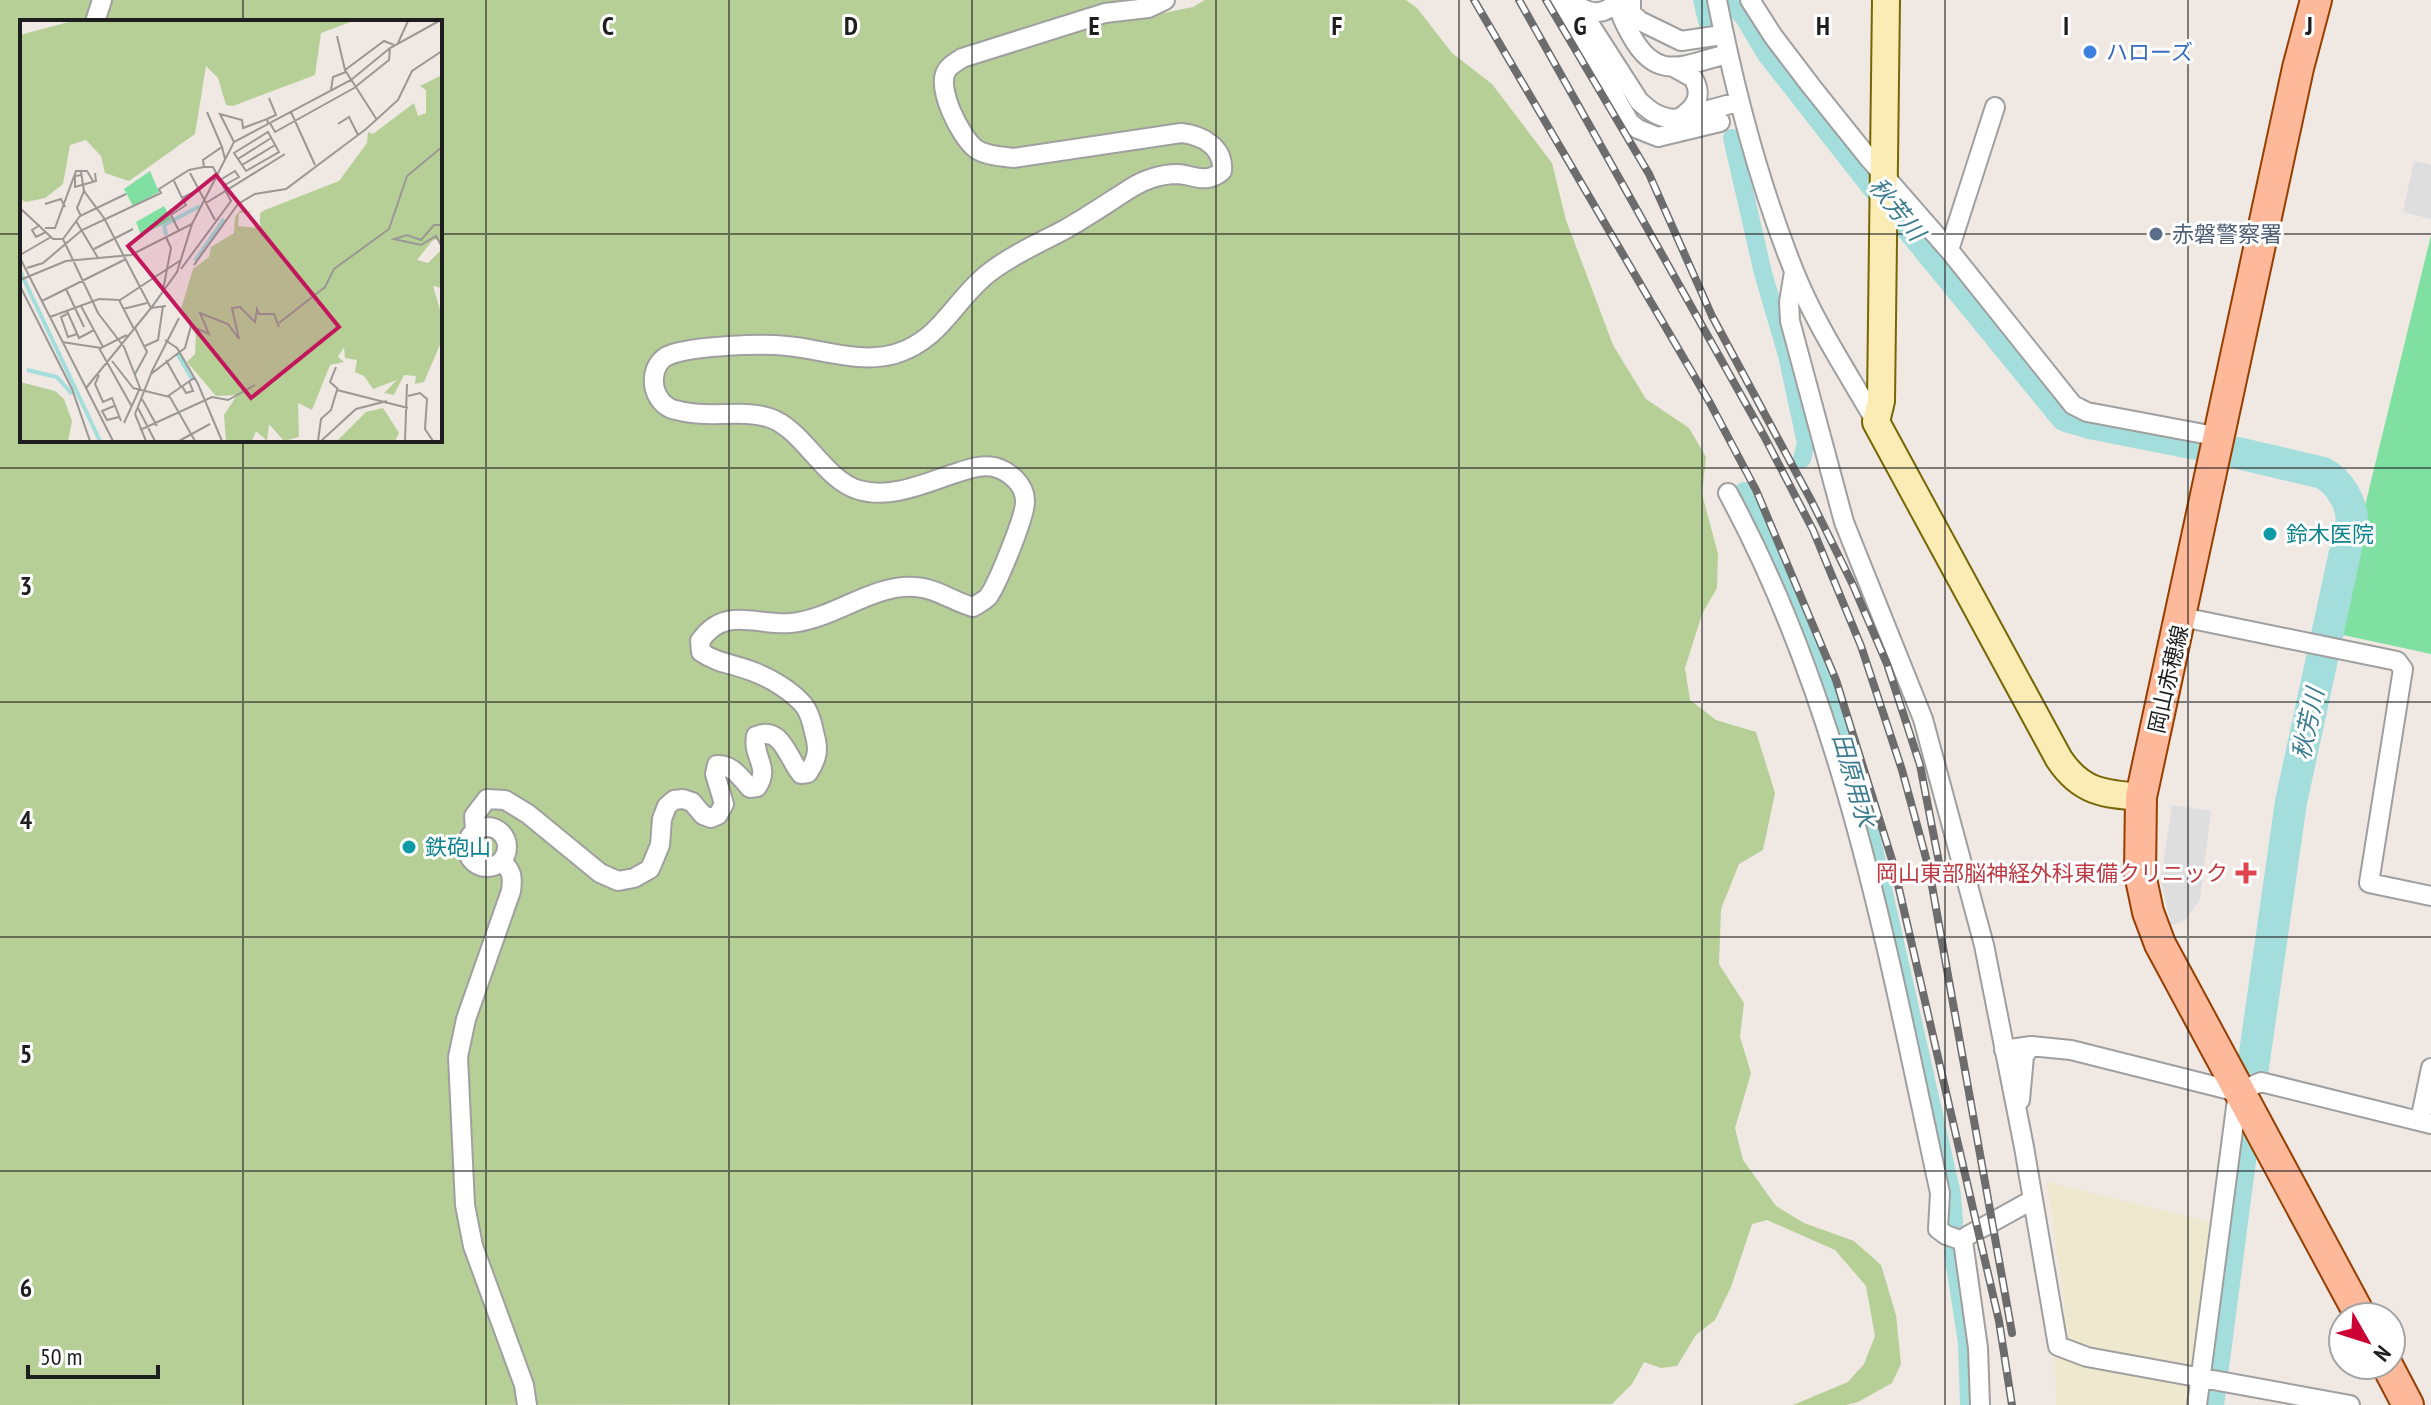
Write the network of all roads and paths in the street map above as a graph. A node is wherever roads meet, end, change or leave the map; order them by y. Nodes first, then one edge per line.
1 (102, 0) edge
2 (1165, 0) edge
3 (1559, 0) edge
4 (1619, 0) edge
5 (1631, 0) edge
6 (1717, 0) edge
7 (1750, 0) edge
8 (1886, 0) edge
9 (2316, 0) edge
10 (1576, 3) edge
11 (96, 20) edge
12 (1715, 36) dead end
13 (1727, 54) junction
14 (1675, 68) junction
15 (1738, 102) junction
16 (1995, 107) dead end
17 (1681, 117) junction
18 (1720, 122) dead end
19 (1884, 175) junction
20 (1949, 250) junction
21 (1794, 272) junction
22 (1876, 422) junction
23 (2220, 437) junction
24 (1728, 493) dead end
25 (2182, 617) junction
26 (2141, 797) junction
27 (475, 831) junction
28 (502, 861) junction
29 (2431, 896) edge
30 (2031, 1046) junction
31 (2004, 1050) junction
32 (2431, 1068) edge
33 (2238, 1092) junction
34 (2018, 1118) junction
35 (2426, 1122) edge
36 (2032, 1200) junction
37 (1963, 1241) junction
38 (2352, 1301) edge
39 (2201, 1376) junction
40 (2395, 1381) edge
41 (2263, 1398) edge
42 (527, 1405) edge
43 (1980, 1405) edge
44 (2197, 1405) edge
45 (2350, 1405) edge
46 (2408, 1405) edge

1 - 11 street
2 - 27 street
3 - 18 street
4 - 10 street
4 - 14 street
5 - 12 street
6 - 13 street
7 - 19 street
8 - 19 street
9 - 23 main road, 岡山赤穂線
10 - 17 street
13 - 14 street
13 - 15 street
14 - 17 street
15 - 17 street
15 - 21 street
16 - 20 street
19 - 20 street
19 - 22 street
20 - 23 street
21 - 22 street
21 - 31 street
22 - 26 street
23 - 25 main road, 岡山赤穂線
24 - 37 street
25 - 26 main road, 岡山赤穂線
25 - 29 street
26 - 33 main road, 岡山赤穂線
27 - 28 street
27 - 28 street
28 - 42 street
30 - 31 street
30 - 33 street
30 - 34 street
31 - 34 street
32 - 35 street
33 - 35 street
33 - 38 main road, 岡山赤穂線
33 - 39 street
34 - 36 street
36 - 37 street
36 - 39 street
37 - 43 street
39 - 41 street
39 - 44 street
40 - 46 main road
41 - 45 street

